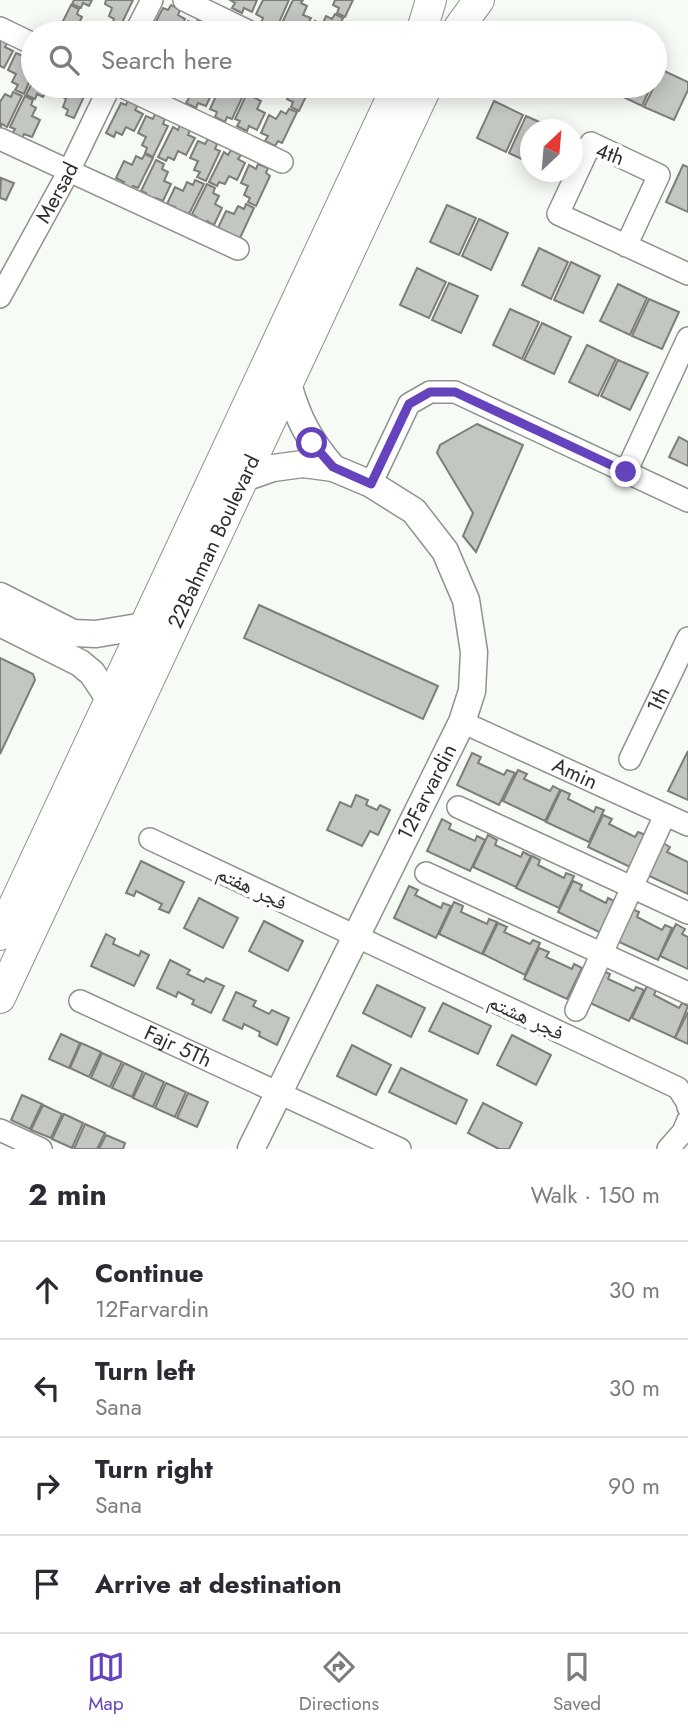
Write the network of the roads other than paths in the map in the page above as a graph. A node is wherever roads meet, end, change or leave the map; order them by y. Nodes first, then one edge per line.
1 (152, 0) edge
2 (184, 0) edge
3 (431, 0) edge
4 (479, 0) edge
5 (141, 21) edge
6 (227, 21) edge
7 (425, 21) edge
8 (464, 21) edge
9 (0, 28) edge
10 (21, 38) edge
11 (104, 98) edge
12 (146, 98) edge
13 (391, 98) edge
14 (421, 98) edge
15 (0, 139) edge
16 (282, 162) dead end
17 (69, 171) junction
18 (626, 246) junction
19 (238, 249) dead end
20 (688, 274) edge
21 (0, 297) edge
22 (688, 338) edge
23 (288, 384) junction
24 (333, 467) junction
25 (626, 472) junction
26 (244, 478) junction
27 (371, 484) junction
28 (688, 501) edge
29 (0, 596) edge
30 (0, 622) edge
31 (144, 626) junction
32 (688, 638) edge
33 (110, 700) junction
34 (462, 722) junction
35 (630, 759) dead end
36 (458, 807) dead end
37 (665, 815) junction
38 (688, 825) edge
39 (150, 839) dead end
40 (426, 873) dead end
41 (632, 887) junction
42 (688, 913) edge
43 (0, 935) edge
44 (354, 937) junction
45 (601, 954) junction
46 (688, 993) edge
47 (0, 998) edge
48 (80, 1001) dead end
49 (576, 1010) dead end
50 (278, 1092) junction
51 (688, 1107) edge
52 (688, 1120) edge
53 (0, 1130) edge
54 (41, 1149) edge
55 (251, 1149) edge
56 (400, 1149) edge
57 (668, 1149) edge

1 - 5 street
2 - 6 street
3 - 7 main road
4 - 8 main road
9 - 10 street
11 - 17 street, Mersad
12 - 16 street
13 - 31 main road, 22Bahman Boulevard
14 - 23 main road, 22Bahman Boulevard
15 - 17 street
17 - 19 street
17 - 21 street, Mersad
18 - 18 street, 4th
18 - 20 street, 4th
22 - 25 street
23 - 24 street
23 - 26 main road, 22Bahman Boulevard
24 - 26 street
24 - 27 street, 12Farvardin
25 - 27 street
25 - 28 street
26 - 47 main road, 22Bahman Boulevard
27 - 34 street, 12Farvardin
29 - 31 street
30 - 33 street
31 - 33 main road, 22Bahman Boulevard
32 - 35 street, 1th
33 - 43 main road, 22Bahman Boulevard
34 - 37 street, Amin
34 - 44 street, 12Farvardin
36 - 41 street
37 - 38 street, Amin
37 - 41 street
39 - 44 street, فجر هفتم
40 - 45 street
41 - 42 street
41 - 45 street
44 - 50 street, 12Farvardin
44 - 51 street, فجر هشتم
45 - 46 street
45 - 49 street
48 - 50 street, Fajr 5Th
50 - 55 street, 12Farvardin
50 - 56 street, Fajr 5Th
52 - 57 street
53 - 54 street

